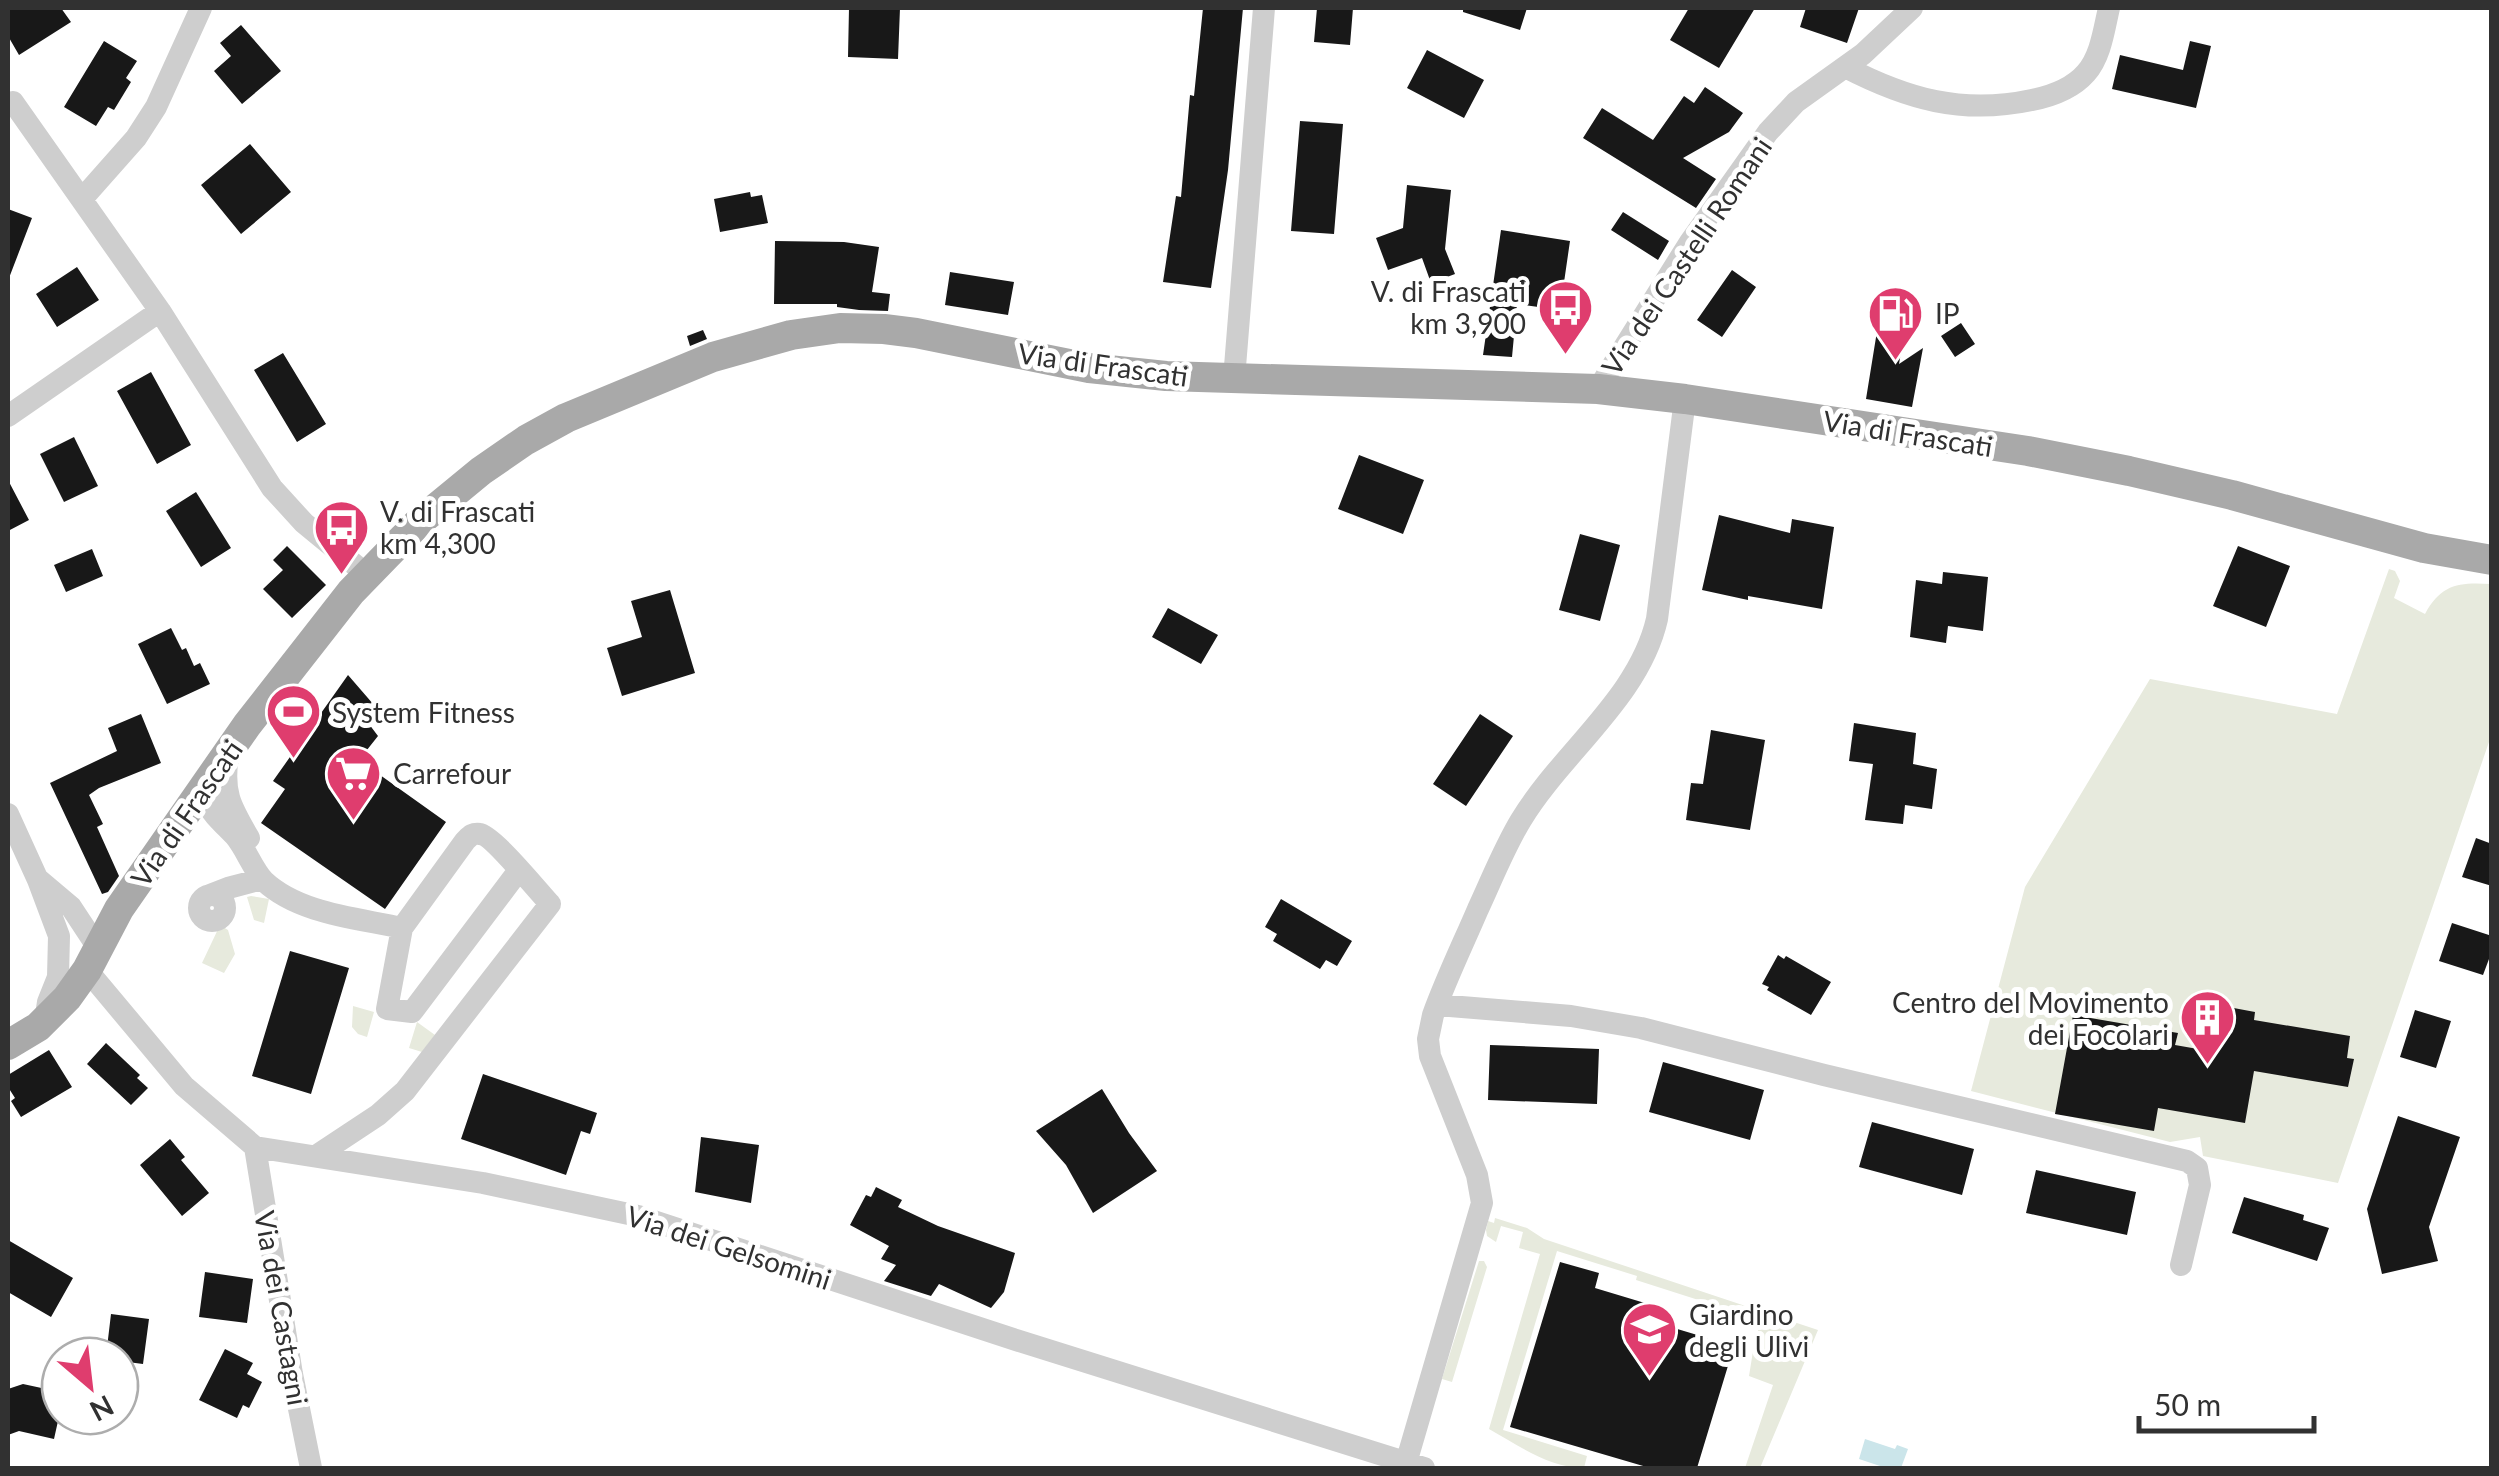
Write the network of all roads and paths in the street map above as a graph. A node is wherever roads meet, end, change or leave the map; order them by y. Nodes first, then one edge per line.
1 (201, 8) edge
2 (1264, 8) edge
3 (1912, 8) edge
4 (2109, 8) edge
5 (1845, 66) junction
6 (12, 102) dead end
7 (82, 199) junction
8 (160, 310) junction
9 (1234, 380) junction
10 (1598, 389) junction
11 (1685, 399) junction
12 (8, 416) edge
13 (2492, 560) edge
14 (366, 574) junction
15 (228, 752) junction
16 (205, 785) junction
17 (8, 814) edge
18 (519, 870) junction
19 (262, 879) junction
20 (38, 880) junction
21 (217, 904) dead end
22 (72, 907) junction
23 (120, 909) junction
24 (402, 928) junction
25 (79, 972) junction
26 (1437, 1005) junction
27 (8, 1046) edge
28 (256, 1147) junction
29 (316, 1156) junction
30 (2181, 1265) dead end
31 (1415, 1466) edge
32 (311, 1468) edge

1 - 7 street
2 - 9 street
3 - 5 street, Via dei Castelli Romani
4 - 5 street
5 - 10 street, Via dei Castelli Romani
6 - 7 street
7 - 8 street
8 - 12 street
8 - 14 street
9 - 10 main road, Via di Frascati
9 - 14 main road, Via di Frascati
10 - 11 main road, Via di Frascati
11 - 13 main road, Via di Frascati
11 - 26 street
14 - 15 main road, Via di Frascati
15 - 16 main road, Via di Frascati
15 - 19 street
16 - 19 street
16 - 23 main road, Via di Frascati
17 - 20 street
18 - 24 street
18 - 24 street
18 - 29 street
19 - 21 street
19 - 24 street
20 - 22 street
20 - 25 street
22 - 23 street
22 - 25 street
23 - 25 main road, Via di Frascati
25 - 27 main road, Via di Frascati
25 - 28 street
26 - 30 street
26 - 31 street
28 - 29 street, Via dei Gelsomini
28 - 32 street, Via dei Castagni
29 - 31 street, Via dei Gelsomini

